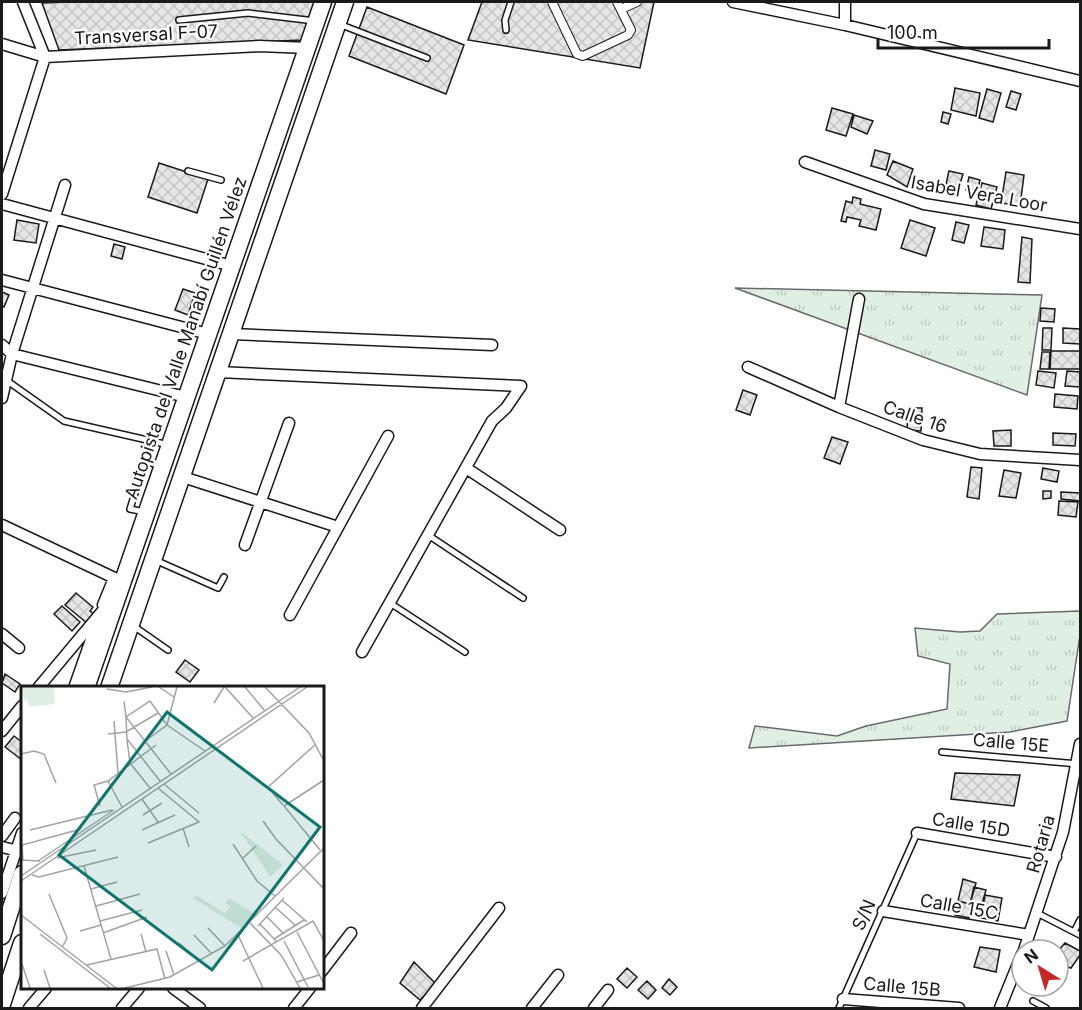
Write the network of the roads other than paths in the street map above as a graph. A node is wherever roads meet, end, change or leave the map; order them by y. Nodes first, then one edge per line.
1 (23, 2) edge
2 (324, 2) edge
3 (345, 2) edge
4 (511, 2) edge
5 (552, 2) edge
6 (637, 2) edge
7 (733, 2) edge
8 (845, 2) edge
9 (619, 5) edge
10 (179, 20) dead end
11 (317, 22) junction
12 (338, 23) junction
13 (844, 25) junction
14 (506, 30) dead end
15 (2, 44) edge
16 (308, 48) junction
17 (45, 57) junction
18 (427, 58) dead end
19 (1080, 81) edge
20 (805, 162) dead end
21 (189, 171) dead end
22 (221, 180) dead end
23 (65, 185) dead end
24 (2, 194) edge
25 (2, 204) edge
26 (54, 220) junction
27 (1080, 228) edge
28 (232, 266) junction
29 (2, 280) edge
30 (33, 288) junction
31 (223, 290) junction
32 (244, 296) junction
33 (859, 299) dead end
34 (208, 334) junction
35 (231, 334) junction
36 (2, 345) edge
37 (492, 345) dead end
38 (12, 354) junction
39 (748, 367) dead end
40 (218, 372) junction
41 (6, 380) junction
42 (186, 397) junction
43 (2, 398) edge
44 (839, 407) junction
45 (289, 423) dead end
46 (388, 435) dead end
47 (170, 445) junction
48 (1080, 460) edge
49 (466, 468) junction
50 (183, 477) junction
51 (261, 502) junction
52 (2, 525) edge
53 (338, 527) junction
54 (560, 530) dead end
55 (428, 535) junction
56 (245, 545) dead end
57 (154, 560) junction
58 (224, 577) dead end
59 (118, 584) junction
60 (523, 597) dead end
61 (390, 603) junction
62 (101, 611) junction
63 (290, 615) dead end
64 (131, 624) junction
65 (2, 634) edge
66 (19, 648) dead end
67 (168, 650) dead end
68 (362, 652) dead end
69 (465, 652) dead end
70 (39, 686) edge
71 (74, 686) edge
72 (86, 686) edge
73 (110, 686) edge
74 (21, 707) edge
75 (2, 731) edge
76 (1080, 744) edge
77 (942, 752) dead end
78 (1079, 765) edge
79 (15, 818) dead end
80 (917, 833) joint
81 (2, 836) edge
82 (2, 847) edge
83 (19, 851) edge
84 (1056, 857) junction
85 (21, 877) edge
86 (2, 893) edge
87 (499, 908) dead end
88 (883, 911) junction
89 (1037, 913) junction
90 (1080, 920) edge
91 (1074, 932) junction
92 (351, 933) dead end
93 (1029, 935) junction
94 (1080, 935) edge
95 (2, 936) edge
96 (1028, 938) edge
97 (21, 950) edge
98 (324, 968) edge
99 (558, 975) dead end
100 (1010, 984) edge
101 (44, 989) edge
102 (137, 989) edge
103 (176, 989) edge
104 (308, 989) edge
105 (608, 990) dead end
106 (1033, 1001) dead end
107 (5, 1004) edge
108 (841, 1004) edge
109 (29, 1008) edge
110 (122, 1008) edge
111 (200, 1008) edge
112 (294, 1008) edge
113 (422, 1008) edge
114 (532, 1008) edge
115 (594, 1008) edge
116 (959, 1008) edge
117 (1000, 1008) edge
118 (1046, 1008) edge

1 - 17 street
2 - 11 main road, Autopista del Valle Manabí Guillén Vélez
3 - 12 main road
4 - 14 lane
5 - 9 street
6 - 9 street
7 - 13 street
8 - 13 street
10 - 11 lane
11 - 16 main road, Autopista del Valle Manabí Guillén Vélez
12 - 18 lane
12 - 32 main road
13 - 19 street
15 - 17 street, Transversal F-07
16 - 17 street, Transversal F-07
16 - 28 main road, Autopista del Valle Manabí Guillén Vélez
17 - 24 street
20 - 27 street, Isabel Vera Loor
21 - 22 lane
23 - 26 street
25 - 26 street
26 - 28 street
26 - 30 street
28 - 31 main road, Autopista del Valle Manabí Guillén Vélez
29 - 30 street
30 - 34 street
30 - 38 street
31 - 32 main road
31 - 34 main road, Autopista del Valle Manabí Guillén Vélez
32 - 35 main road
33 - 44 street
34 - 42 main road, Autopista del Valle Manabí Guillén Vélez
35 - 37 street
35 - 40 main road
36 - 38 street
38 - 41 street
38 - 42 street
39 - 44 street, Calle 16
40 - 49 street
40 - 50 main road
41 - 43 street
41 - 47 lane
42 - 47 main road, Autopista del Valle Manabí Guillén Vélez
44 - 48 street, Calle 16
45 - 51 street
46 - 53 street
47 - 59 main road, Autopista del Valle Manabí Guillén Vélez
49 - 54 street
49 - 55 street
50 - 51 street
50 - 57 main road
51 - 53 street
51 - 56 street
52 - 59 street
53 - 63 street
55 - 60 lane
55 - 61 street
57 - 58 lane
57 - 64 main road
59 - 62 street
59 - 62 street
59 - 72 main road, Autopista del Valle Manabí Guillén Vélez
61 - 68 street
61 - 69 lane
62 - 70 street
62 - 71 street
64 - 67 lane
64 - 73 main road
65 - 66 street
74 - 75 street
76 - 78 street, Rotaria
77 - 78 lane, Calle 15E
78 - 84 street, Rotaria
79 - 81 street
80 - 84 street, Calle 15D
80 - 88 lane, S/N
82 - 83 street
83 - 86 street
84 - 89 street, Rotaria
85 - 95 main road
87 - 113 street
88 - 93 street, Calle 15C
88 - 108 lane, S/N
89 - 91 lane
89 - 93 street, Rotaria
90 - 91 lane
91 - 94 lane
92 - 98 street
93 - 96 street, Rotaria
97 - 107 main road
99 - 114 street
100 - 117 street, Rotaria
101 - 109 street
102 - 110 street
103 - 111 street
104 - 112 street
105 - 115 street
106 - 118 lane
108 - 116 street, Calle 15B

